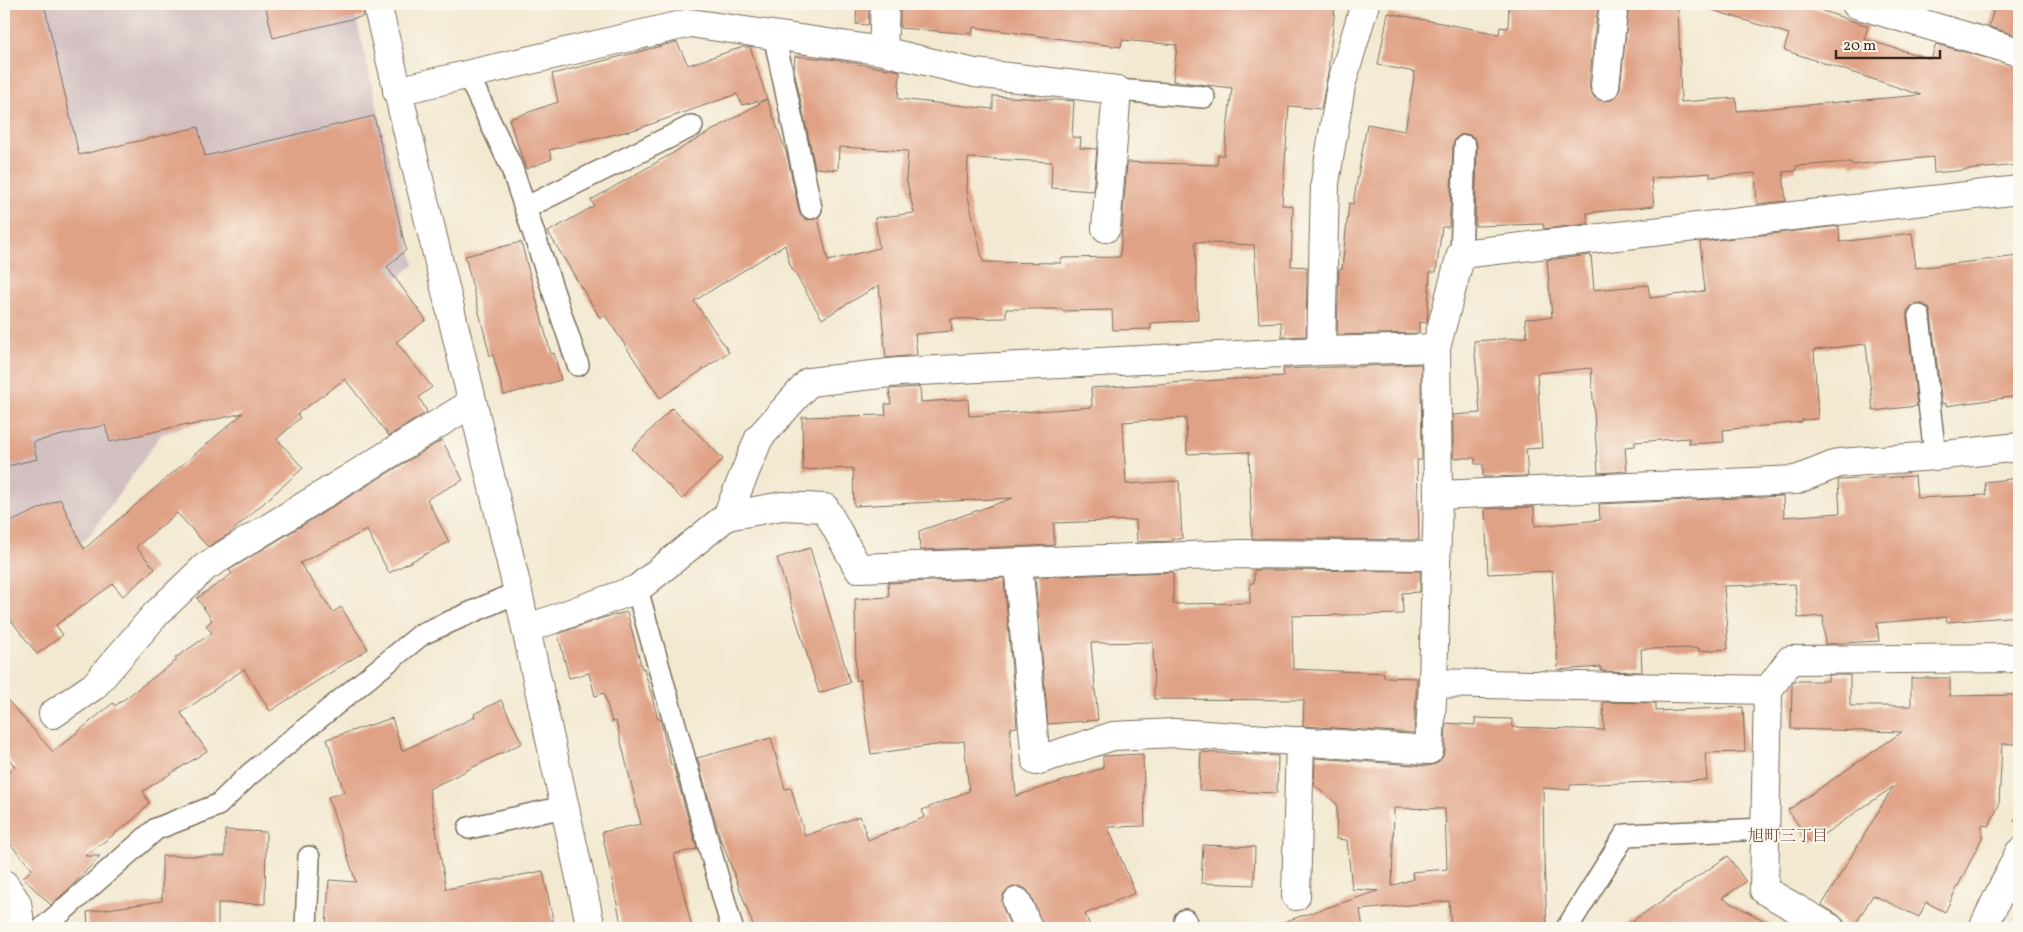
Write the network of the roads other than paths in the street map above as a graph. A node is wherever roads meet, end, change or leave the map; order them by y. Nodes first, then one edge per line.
1 (377, 4) edge
2 (885, 4) edge
3 (1365, 4) edge
4 (1614, 4) edge
5 (1856, 4) edge
6 (690, 13) edge
7 (774, 35) junction
8 (883, 51) junction
9 (2019, 52) edge
10 (468, 75) junction
11 (1605, 86) dead end
12 (1117, 90) junction
13 (397, 91) junction
14 (1204, 97) dead end
15 (692, 126) dead end
16 (1465, 146) dead end
17 (2019, 190) edge
18 (525, 208) junction
19 (811, 208) dead end
20 (1106, 228) dead end
21 (1461, 254) junction
22 (1919, 316) dead end
23 (1436, 348) junction
24 (1321, 350) junction
25 (578, 365) dead end
26 (472, 403) junction
27 (2019, 447) edge
28 (1935, 456) junction
29 (1438, 495) junction
30 (727, 516) junction
31 (1436, 556) junction
32 (1018, 562) junction
33 (637, 589) junction
34 (518, 592) junction
35 (526, 629) junction
36 (2019, 658) edge
37 (1433, 683) junction
38 (1768, 690) junction
39 (53, 714) dead end
40 (1300, 741) junction
41 (564, 807) junction
42 (469, 828) dead end
43 (1766, 830) junction
44 (2019, 853) edge
45 (309, 857) dead end
46 (4, 884) edge
47 (1296, 896) dead end
48 (1018, 902) dead end
49 (21, 928) edge
50 (43, 928) edge
51 (306, 928) edge
52 (590, 928) edge
53 (732, 928) edge
54 (1028, 928) edge
55 (1567, 928) edge
56 (1830, 928) edge
57 (1984, 928) edge

1 - 13 street
2 - 8 street
3 - 24 street
4 - 11 street
5 - 9 street
6 - 7 street
6 - 10 street
7 - 8 street
7 - 19 lane
8 - 12 street
10 - 13 street
10 - 18 lane
12 - 14 lane
12 - 20 street
13 - 26 street
15 - 18 lane
16 - 21 lane
17 - 21 street
18 - 25 lane
21 - 23 street
22 - 28 lane
23 - 24 street
23 - 29 street
24 - 30 street
26 - 34 street
26 - 39 street
27 - 28 street
28 - 29 street
29 - 31 street
30 - 32 street
30 - 33 street
31 - 32 street
31 - 37 street
32 - 40 street
33 - 35 street
33 - 53 lane
34 - 35 street
34 - 50 lane
35 - 41 street
36 - 38 street
37 - 38 street
37 - 40 street
38 - 43 street
40 - 47 street
41 - 42 lane
41 - 52 street
43 - 55 lane
43 - 56 street
44 - 57 street
45 - 51 lane
46 - 49 street
48 - 54 street

